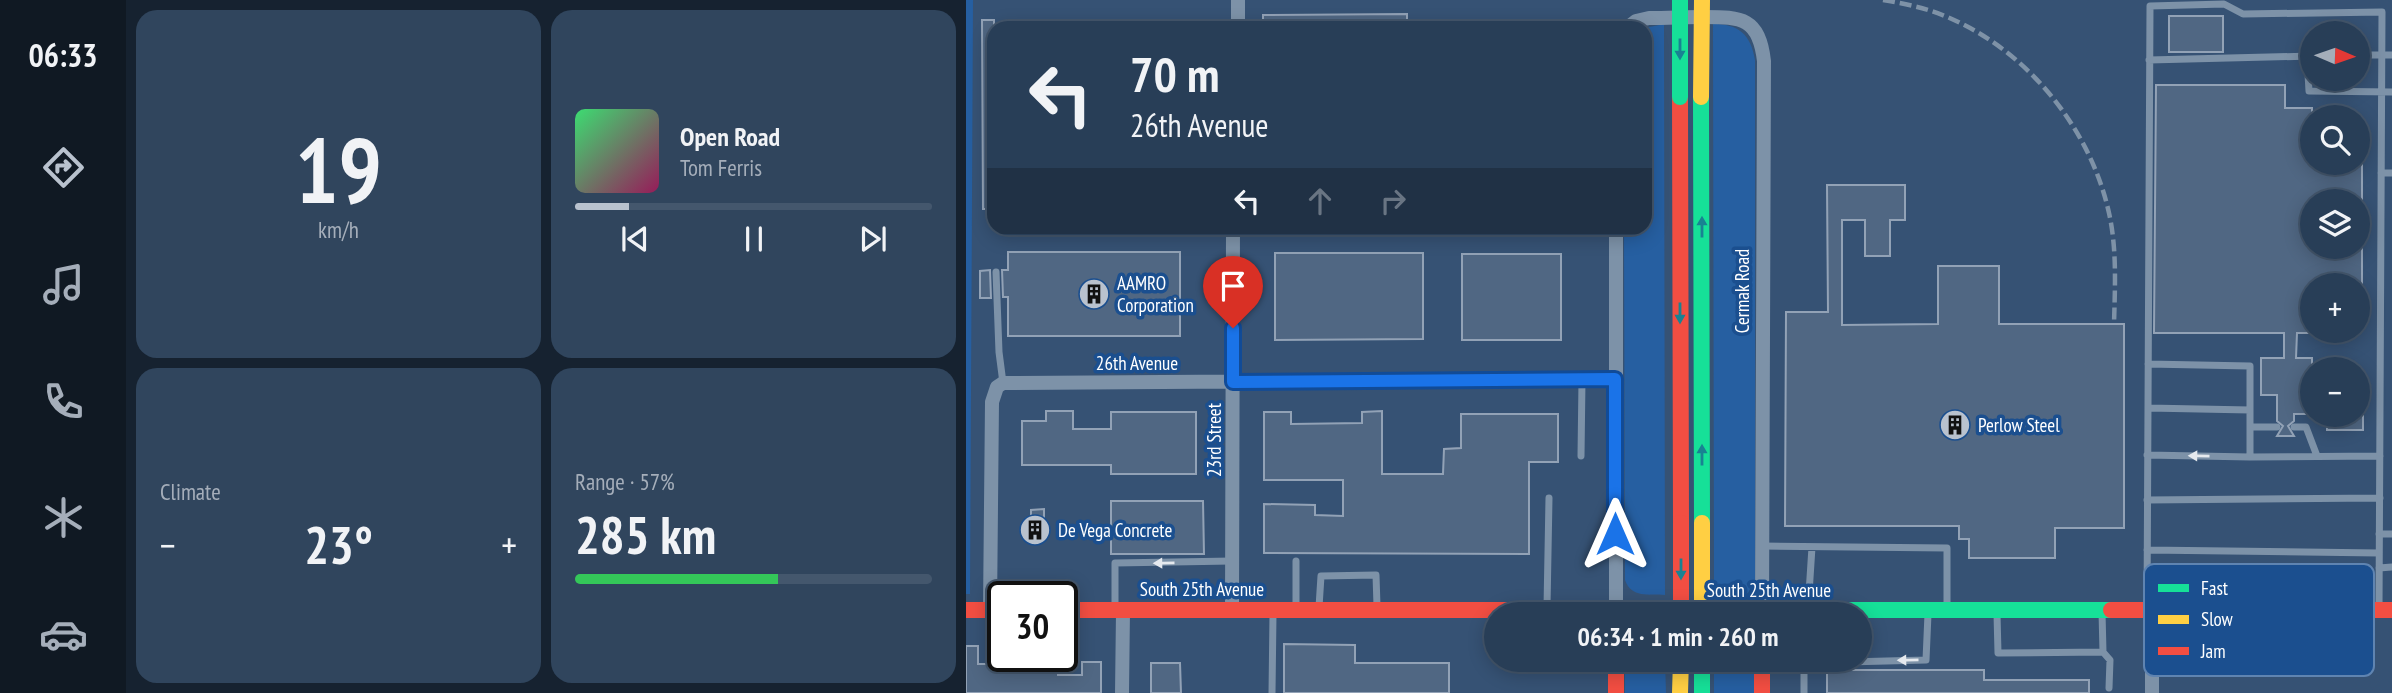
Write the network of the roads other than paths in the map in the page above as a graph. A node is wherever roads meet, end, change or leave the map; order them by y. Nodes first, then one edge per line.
1 (1238, 0) edge
2 (1680, 0) edge
3 (1702, 0) edge
4 (2382, 12) junction
5 (2392, 13) edge
6 (1238, 21) edge
7 (1636, 21) edge
8 (2370, 55) edge
9 (2382, 55) junction
10 (2392, 55) edge
11 (2300, 56) edge
12 (2149, 60) junction
13 (2309, 91) edge
14 (2382, 92) junction
15 (2392, 92) edge
16 (2381, 135) junction
17 (2392, 135) edge
18 (2381, 173) junction
19 (2392, 173) edge
20 (1233, 235) edge
21 (1616, 235) edge
22 (996, 272) dead end
23 (2148, 365) junction
24 (1615, 379) junction
25 (1582, 380) junction
26 (1233, 382) junction
27 (1000, 385) junction
28 (2148, 408) junction
29 (2250, 410) junction
30 (2250, 427) junction
31 (2277, 427) dead end
32 (2294, 427) dead end
33 (2147, 455) junction
34 (1581, 456) dead end
35 (2317, 456) junction
36 (2380, 456) junction
37 (2250, 457) junction
38 (1549, 498) dead end
39 (2379, 498) junction
40 (2147, 500) junction
41 (2379, 534) junction
42 (2392, 534) edge
43 (1762, 546) junction
44 (1812, 547) junction
45 (2147, 550) junction
46 (2379, 552) junction
47 (1233, 561) junction
48 (1296, 561) dead end
49 (2147, 564) edge
50 (2392, 567) edge
51 (2379, 568) junction
52 (995, 581) edge
53 (1547, 602) edge
54 (1616, 602) edge
55 (1681, 602) edge
56 (1702, 602) edge
57 (1762, 602) edge
58 (1809, 602) edge
59 (2102, 609) junction
60 (2144, 609) edge
61 (966, 610) edge
62 (987, 610) edge
63 (1078, 610) edge
64 (1232, 610) junction
65 (1273, 610) junction
66 (1296, 610) junction
67 (1319, 610) junction
68 (1377, 610) junction
69 (1872, 610) edge
70 (1929, 610) junction
71 (1947, 610) junction
72 (1997, 610) junction
73 (2386, 610) edge
74 (1119, 611) junction
75 (1484, 611) edge
76 (2103, 652) junction
77 (1872, 661) edge
78 (1616, 672) edge
79 (1681, 672) edge
80 (1702, 672) edge
81 (1762, 672) edge
82 (1804, 672) edge
83 (2109, 688) dead end
84 (1122, 693) edge
85 (1272, 693) edge
86 (1616, 693) edge
87 (1681, 693) edge
88 (1702, 693) edge
89 (1762, 693) edge
90 (1804, 693) edge

1 - 6 street
2 -> 55 main road, bridge
56 -> 3 main road, Cermak Road, bridge
4 - 5 lane
4 - 9 lane
4 - 12 lane
7 - 43 street, Cermak Road
8 - 9 lane
9 - 10 lane
9 - 14 lane
11 - 12 lane
12 - 23 lane
13 - 14 lane
14 - 15 lane
14 - 16 lane
16 - 17 lane
16 - 18 lane
18 - 19 lane
18 - 36 lane
20 - 26 street, 23rd Street
21 - 24 street
22 - 27 lane
23 - 28 lane
23 - 29 lane
24 - 25 street, 26th Avenue
24 - 54 street
25 - 26 street, 26th Avenue
25 - 34 lane
26 - 27 street, 26th Avenue
26 - 47 street, 23rd Street
27 - 52 street
28 - 29 lane
28 - 33 lane
29 - 30 lane
30 - 31 lane
30 - 37 lane
32 - 35 lane
37 -> 33 lane
33 - 40 lane
35 - 36 lane
35 - 37 lane
36 - 39 lane
38 - 53 lane
39 - 40 lane
39 - 41 lane
40 - 45 lane
41 - 42 lane
41 - 46 lane
43 - 44 lane
43 - 57 street, Cermak Road
44 - 58 lane
44 - 71 lane
45 - 46 lane
45 - 49 lane
46 - 51 lane
47 - 64 street, 23rd Street
47 -> 74 lane
48 - 66 lane
50 - 51 lane
51 - 73 lane
59 - 60 main road, South 25th Avenue
59 - 72 main road, South 25th Avenue
59 - 76 lane
61 - 62 main road
63 - 74 main road, South 25th Avenue
64 - 65 main road, South 25th Avenue
64 - 74 main road, South 25th Avenue
65 - 66 main road, South 25th Avenue
65 - 85 lane
66 - 67 main road, South 25th Avenue
67 - 68 main road, South 25th Avenue
67 - 68 lane
68 - 75 main road, South 25th Avenue
69 - 70 main road, South 25th Avenue
70 - 71 main road, South 25th Avenue
70 -> 77 lane
71 - 72 main road, South 25th Avenue
72 - 76 lane
74 - 84 street
76 - 83 lane
78 - 86 main road
79 - 87 main road
80 - 88 main road
81 - 89 main road
82 - 90 lane

